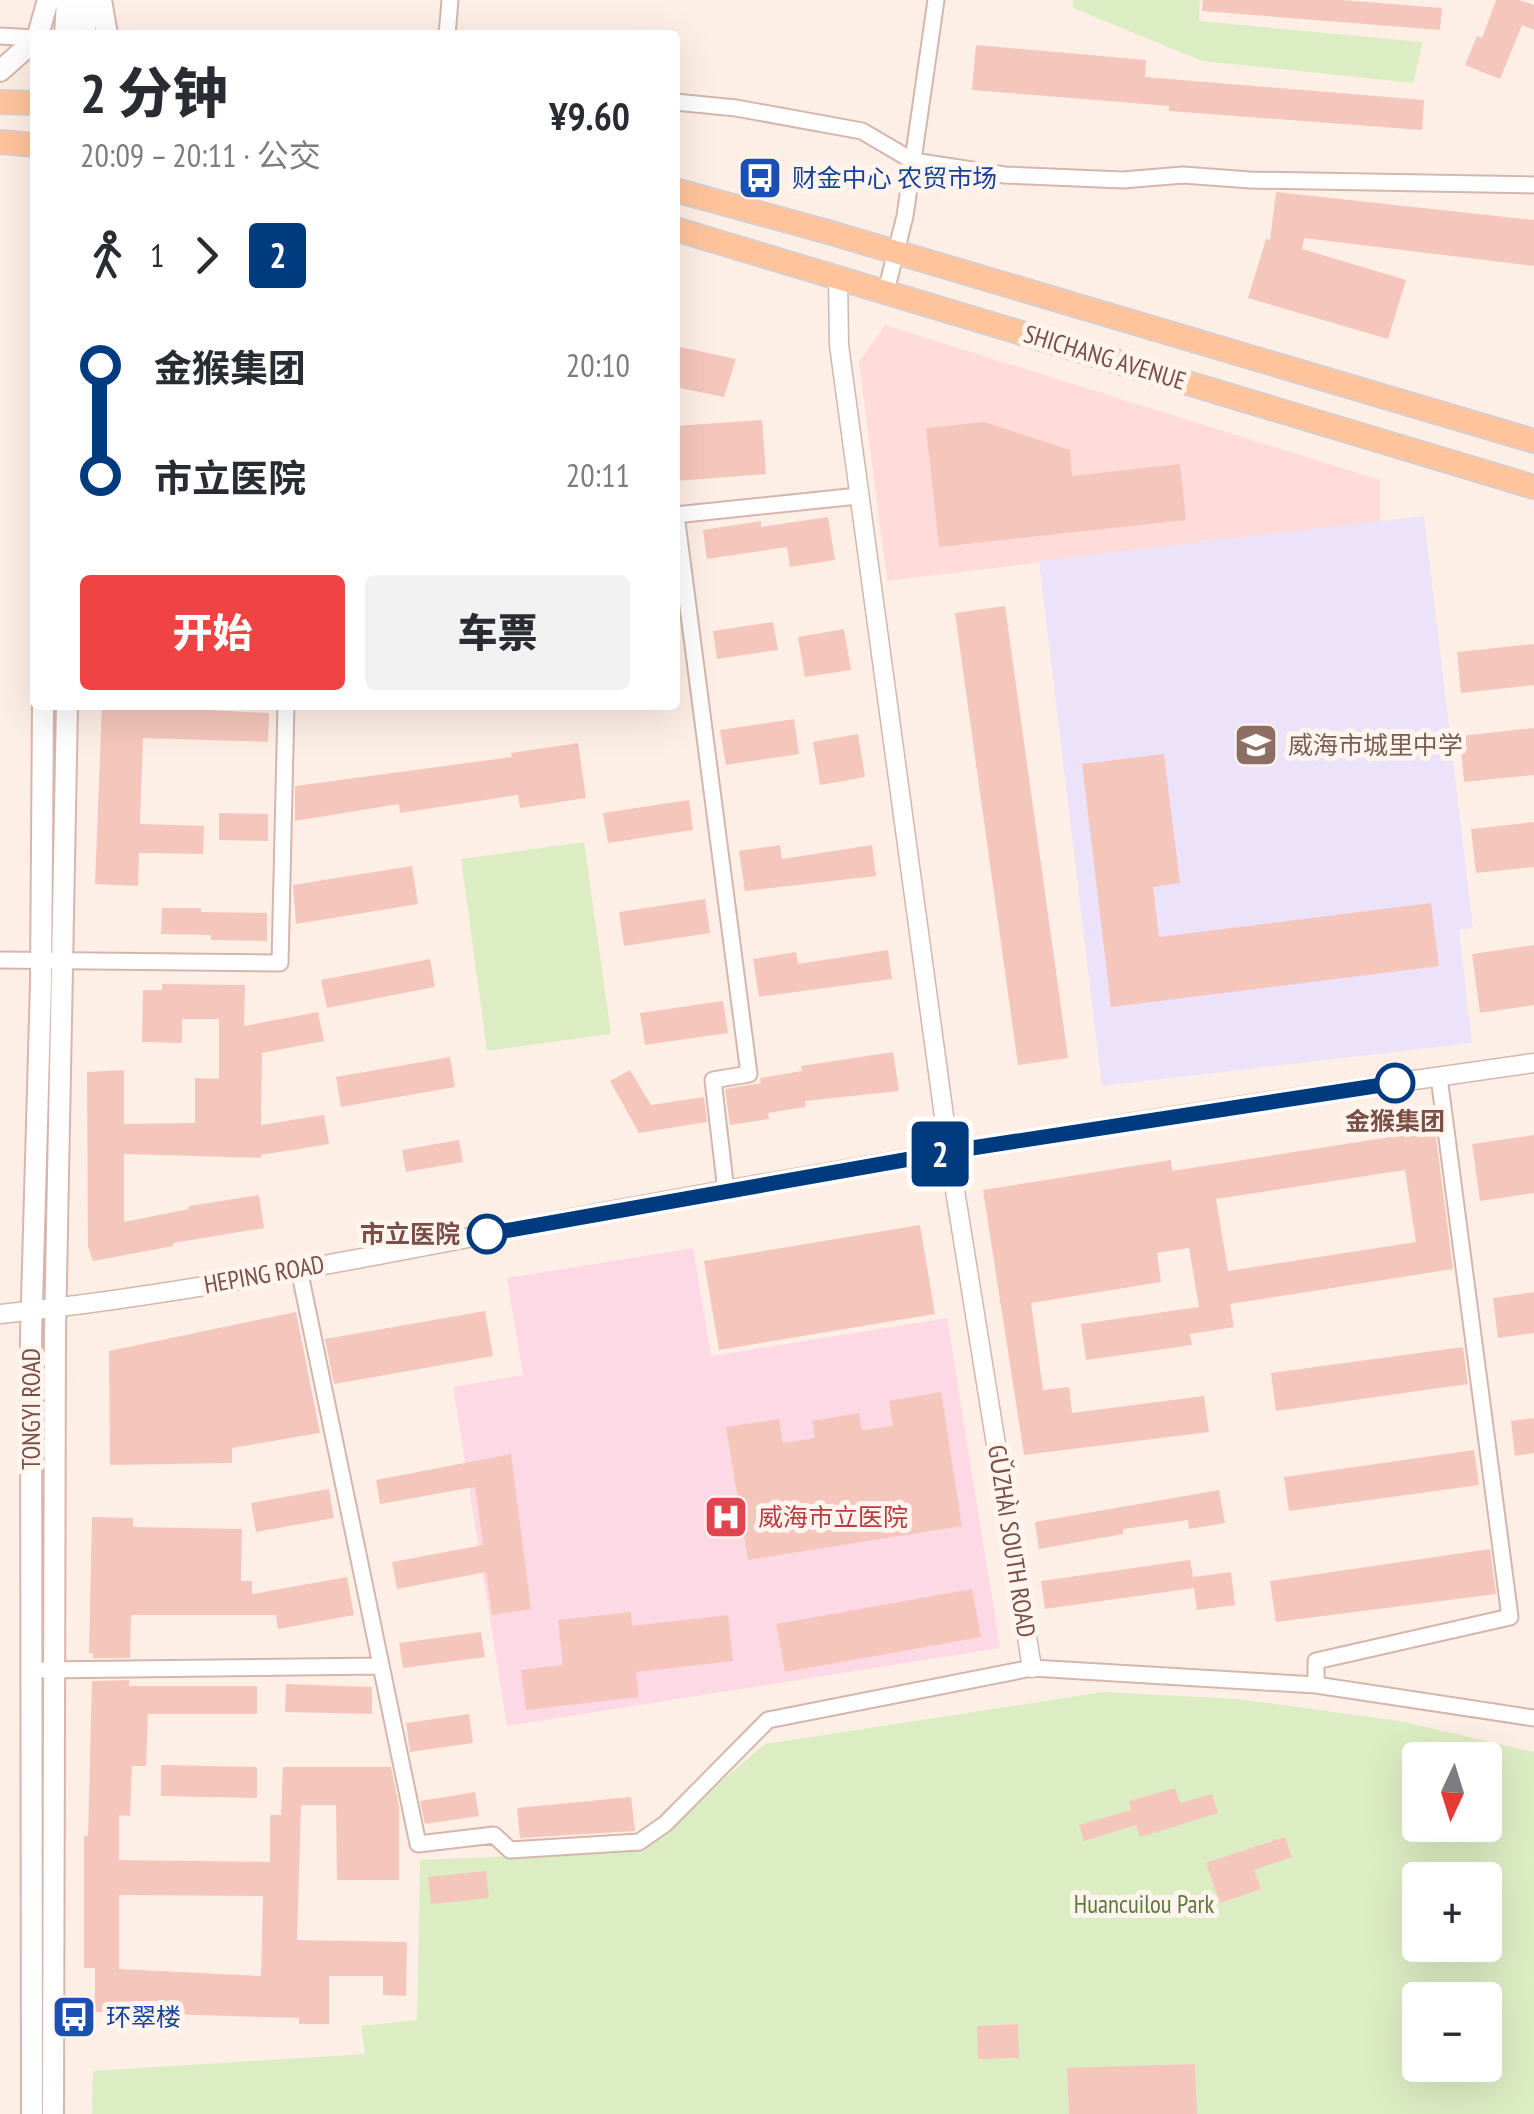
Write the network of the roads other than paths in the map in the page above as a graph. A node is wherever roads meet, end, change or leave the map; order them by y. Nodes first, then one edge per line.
1 (48, 0) edge
2 (67, 0) edge
3 (86, 0) edge
4 (101, 0) edge
5 (450, 0) edge
6 (936, 0) edge
7 (39, 30) edge
8 (65, 30) edge
9 (84, 30) edge
10 (106, 30) edge
11 (447, 30) edge
12 (0, 36) edge
13 (30, 38) edge
14 (30, 44) edge
15 (0, 71) edge
16 (0, 102) edge
17 (680, 102) edge
18 (30, 103) edge
19 (0, 142) edge
20 (30, 145) edge
21 (913, 161) junction
22 (1534, 185) edge
23 (680, 191) edge
24 (680, 230) edge
25 (898, 253) junction
26 (838, 276) junction
27 (886, 291) junction
28 (1534, 441) edge
29 (1534, 488) edge
30 (858, 496) junction
31 (680, 515) edge
32 (680, 546) edge
33 (43, 710) edge
34 (67, 710) edge
35 (286, 710) edge
36 (0, 960) edge
37 (41, 961) junction
38 (64, 962) junction
39 (1534, 1063) edge
40 (1439, 1076) junction
41 (949, 1152) junction
42 (726, 1190) junction
43 (300, 1268) junction
44 (56, 1306) junction
45 (32, 1310) junction
46 (0, 1314) edge
47 (381, 1666) junction
48 (1032, 1668) junction
49 (30, 1670) junction
50 (54, 1670) junction
51 (1316, 1685) junction
52 (1534, 1718) edge
53 (32, 2114) edge
54 (54, 2114) edge

1 - 7 main road
2 - 8 main road
3 - 9 main road
4 - 10 main road
5 - 11 street
6 - 21 street
12 - 13 street
14 - 15 main road
16 - 18 main road
17 - 21 street
19 - 20 main road
21 - 22 street
21 - 25 street
23 - 25 main road, SHICHANG AVENUE
24 - 26 main road, SHICHANG AVENUE
25 - 27 street
25 - 28 main road, SHICHANG AVENUE
26 - 27 main road, SHICHANG AVENUE
26 - 30 street, GǓZHÀI SOUTH ROAD
27 - 29 main road, SHICHANG AVENUE
30 - 31 street
30 - 41 street, GǓZHÀI SOUTH ROAD
32 - 42 street
33 - 37 main road, TONGYI ROAD
34 - 38 main road, TONGYI ROAD
35 - 38 street
36 - 37 street
37 - 38 street
37 - 45 main road, TONGYI ROAD
38 - 44 main road, TONGYI ROAD
39 - 40 street, HEPING ROAD
40 - 41 street, HEPING ROAD
40 - 51 street
41 - 42 street, HEPING ROAD
41 - 48 street, GǓZHÀI SOUTH ROAD
42 - 43 street, HEPING ROAD
43 - 44 street, HEPING ROAD
43 - 47 street
44 - 45 street, HEPING ROAD
44 - 50 main road, TONGYI ROAD
45 - 46 street, HEPING ROAD
45 - 49 main road, TONGYI ROAD
47 - 48 street
47 - 50 street
48 - 51 street, GǓZHÀI SOUTH ROAD
49 - 50 street
49 - 53 main road, TONGYI ROAD
50 - 54 main road, TONGYI ROAD
51 - 52 street, GǓZHÀI SOUTH ROAD

